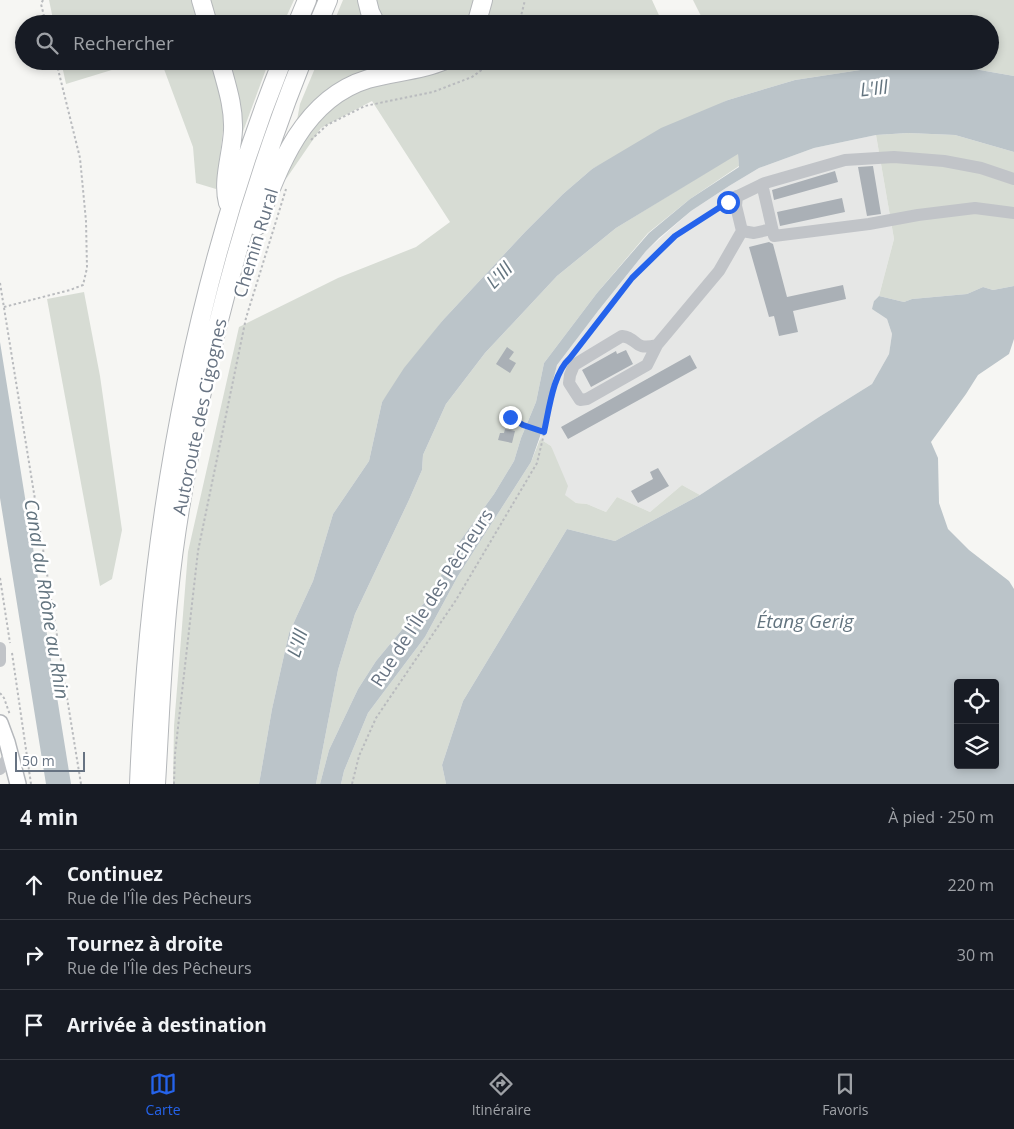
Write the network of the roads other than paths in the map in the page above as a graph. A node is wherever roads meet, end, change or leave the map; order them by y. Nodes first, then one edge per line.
1 (201, 0) edge
2 (307, 0) edge
3 (328, 0) edge
4 (368, 0) edge
5 (483, 0) edge
6 (494, 0) edge
7 (205, 15) edge
8 (301, 15) edge
9 (322, 15) edge
10 (372, 15) edge
11 (479, 15) edge
12 (491, 15) edge
13 (222, 70) edge
14 (279, 70) edge
15 (299, 70) edge
16 (404, 70) edge
17 (1014, 179) edge
18 (762, 184) junction
19 (230, 213) junction
20 (1014, 213) edge
21 (772, 229) junction
22 (742, 232) junction
23 (234, 262) junction
24 (657, 345) junction
25 (0, 648) edge
26 (0, 652) edge
27 (0, 662) edge
28 (5, 719) edge
29 (11, 754) junction
30 (0, 769) edge
31 (18, 784) edge
32 (139, 784) edge
33 (156, 784) edge

1 - 7 highway
2 - 8 highway
3 - 9 highway
4 - 10 highway
5 - 11 highway
6 - 12 highway
13 - 19 highway
14 - 19 highway, Autoroute des Cigognes
15 - 23 highway, Autoroute des Cigognes
16 - 23 highway
17 - 18 street
18 - 21 street
18 - 22 street
19 - 32 highway, Autoroute des Cigognes
20 - 21 street
21 - 22 street
22 - 24 street
23 - 33 highway, Autoroute des Cigognes
24 - 24 street
25 - 26 street
26 - 27 street
28 - 29 main road
29 - 30 street
29 - 31 main road

